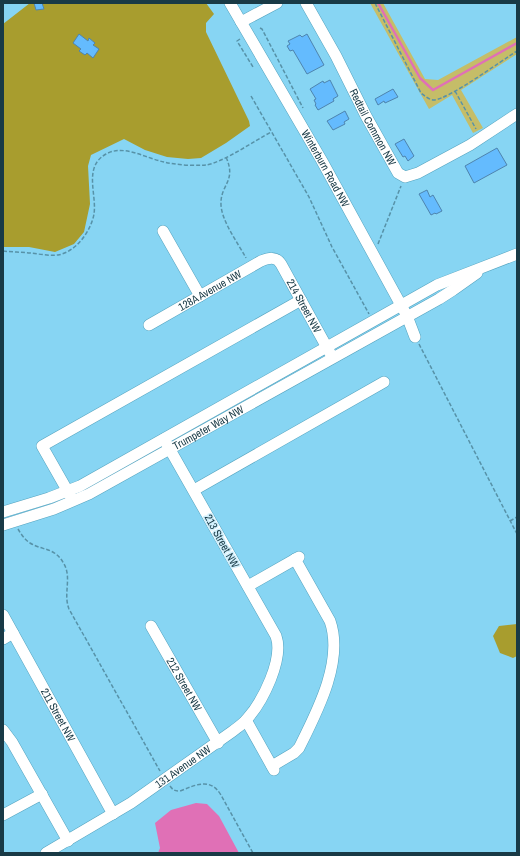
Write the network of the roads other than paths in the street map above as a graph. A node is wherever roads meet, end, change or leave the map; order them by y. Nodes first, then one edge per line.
1 (230, 3) edge
2 (277, 3) edge
3 (306, 3) edge
4 (241, 22) junction
5 (517, 114) edge
6 (162, 230) dead end
7 (517, 254) edge
8 (272, 258) joint
9 (488, 265) junction
10 (200, 296) junction
11 (301, 300) junction
12 (401, 306) junction
13 (407, 316) junction
14 (149, 324) dead end
15 (415, 337) road end
16 (327, 348) junction
17 (333, 358) junction
18 (384, 382) dead end
19 (164, 439) junction
20 (170, 449) junction
21 (194, 490) junction
22 (68, 491) junction
23 (73, 502) junction
24 (3, 512) edge
25 (3, 525) edge
26 (248, 586) junction
27 (3, 615) edge
28 (151, 626) dead end
29 (13, 633) junction
30 (3, 639) edge
31 (279, 644) joint
32 (246, 720) junction
33 (3, 730) edge
34 (218, 743) junction
35 (42, 794) junction
36 (113, 814) junction
37 (3, 815) edge
38 (68, 840) junction
39 (46, 853) edge

1 - 4 street, Winterburn Road NW
2 - 4 street
3 - 5 street, Redtail Common NW
4 - 12 street, Winterburn Road NW
6 - 10 street
7 - 9 street
8 - 10 street, 128A Avenue NW
8 - 11 street, 214 Street NW
9 - 12 street, Trumpeter Way NW
9 - 13 street, Trumpeter Way NW
10 - 14 street, 128A Avenue NW
11 - 16 street, 214 Street NW
11 - 22 street
12 - 13 street, Winterburn Road NW
12 - 16 street, Trumpeter Way NW
13 - 15 street, Winterburn Road NW
13 - 17 street, Trumpeter Way NW
16 - 17 street, 214 Street NW
16 - 19 street, Trumpeter Way NW
17 - 20 street, Trumpeter Way NW
18 - 21 street
19 - 20 street, 213 Street NW
19 - 22 street, Trumpeter Way NW
20 - 21 street, 213 Street NW
20 - 23 street, Trumpeter Way NW
21 - 26 street, 213 Street NW
22 - 23 street
22 - 24 street, Trumpeter Way NW
23 - 25 street, Trumpeter Way NW
26 - 31 street, 213 Street NW
26 - 32 street
27 - 29 street, 211 Street NW
28 - 34 street, 212 Street NW
29 - 30 street
29 - 36 street, 211 Street NW
31 - 32 street, 131 Avenue NW
32 - 34 street, 131 Avenue NW
33 - 35 street
34 - 36 street, 131 Avenue NW
35 - 37 street
35 - 38 street
36 - 38 street, 131 Avenue NW
38 - 39 street, 131 Avenue NW

